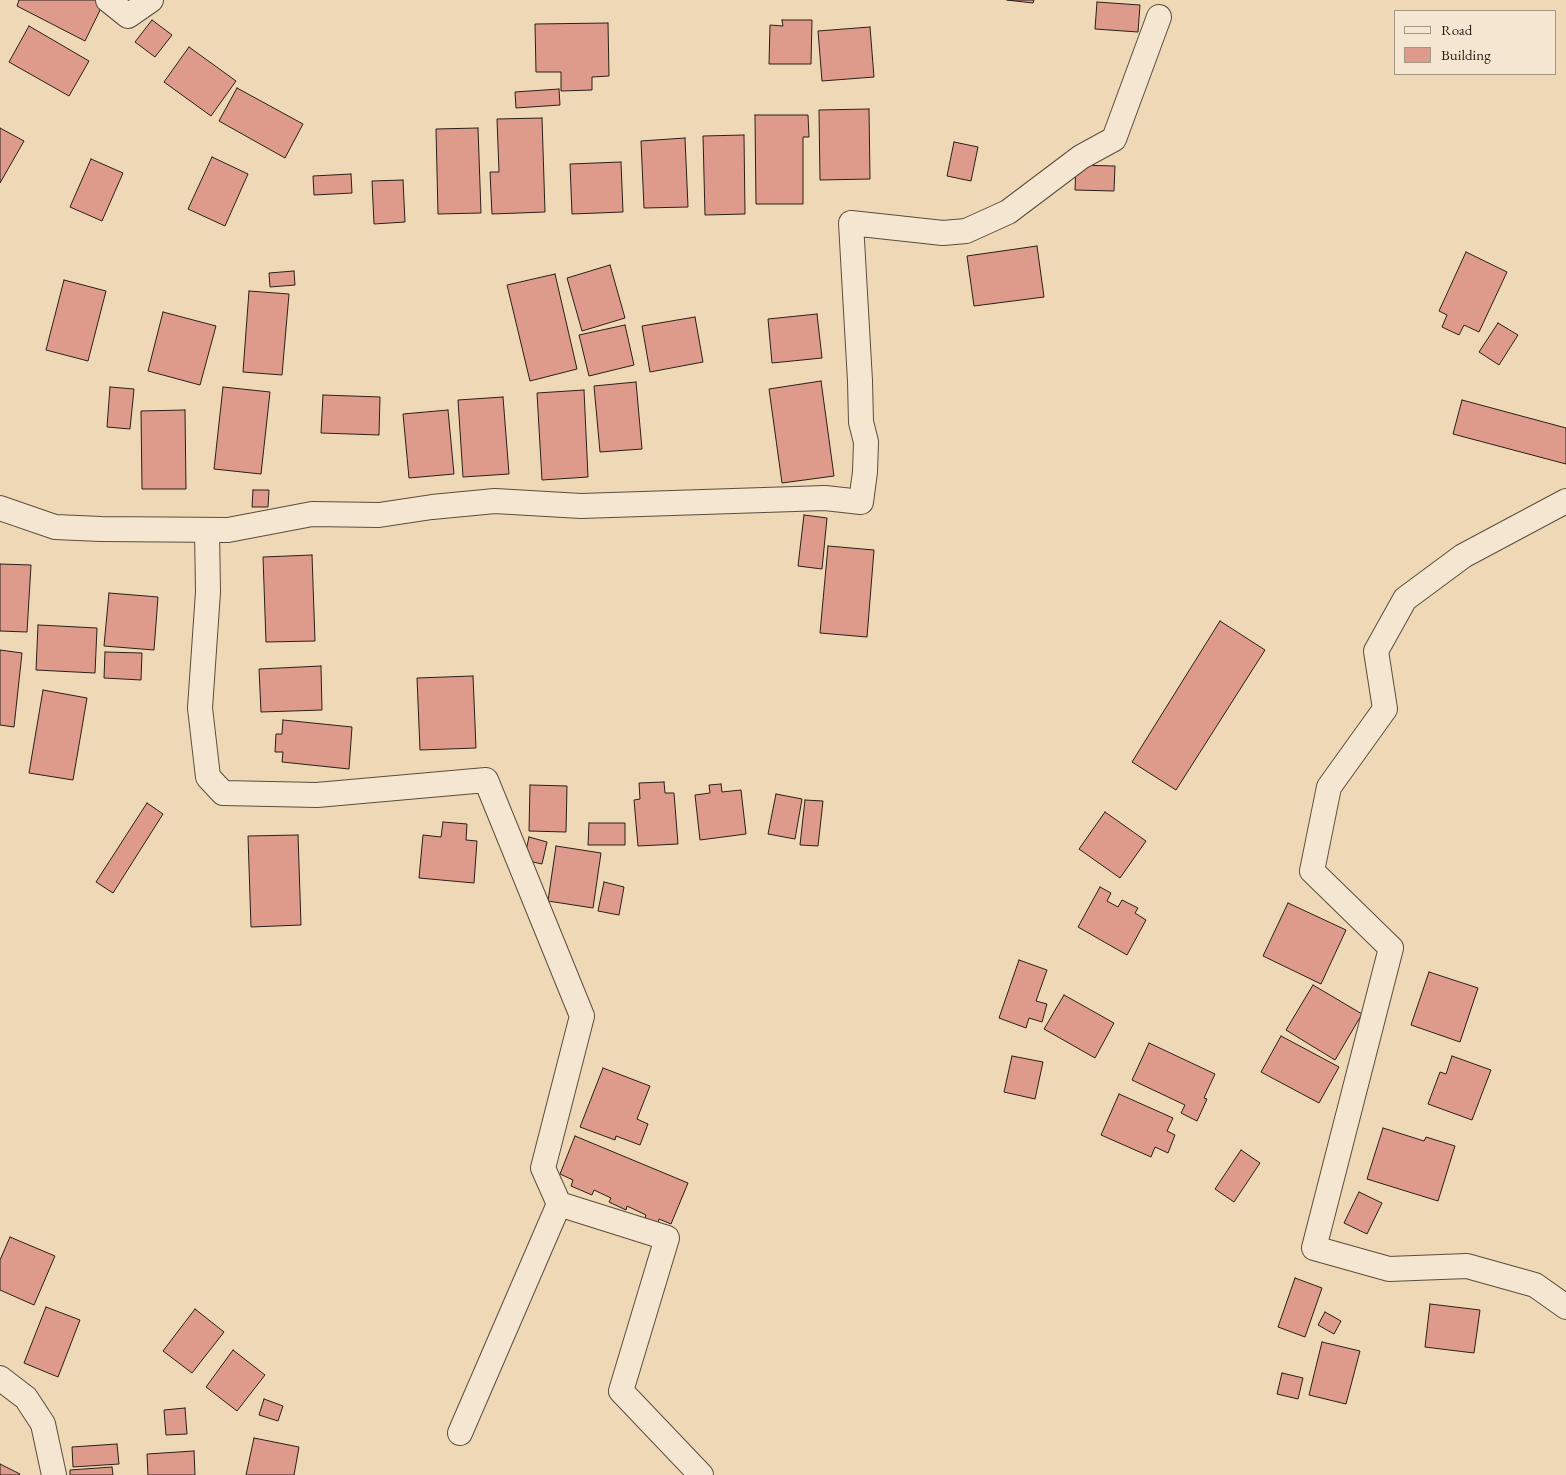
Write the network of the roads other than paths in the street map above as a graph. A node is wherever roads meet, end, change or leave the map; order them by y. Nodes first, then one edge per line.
1 (108, 0) edge
2 (152, 0) edge
3 (1159, 17) dead end
4 (1566, 501) edge
5 (0, 508) edge
6 (207, 530) junction
7 (559, 1204) junction
8 (1566, 1307) edge
9 (0, 1378) edge
10 (460, 1433) dead end
11 (54, 1475) edge
12 (701, 1475) edge

1 - 2 street
3 - 6 street
4 - 8 street
5 - 6 street
6 - 7 street
7 - 10 street
7 - 12 street
9 - 11 street

